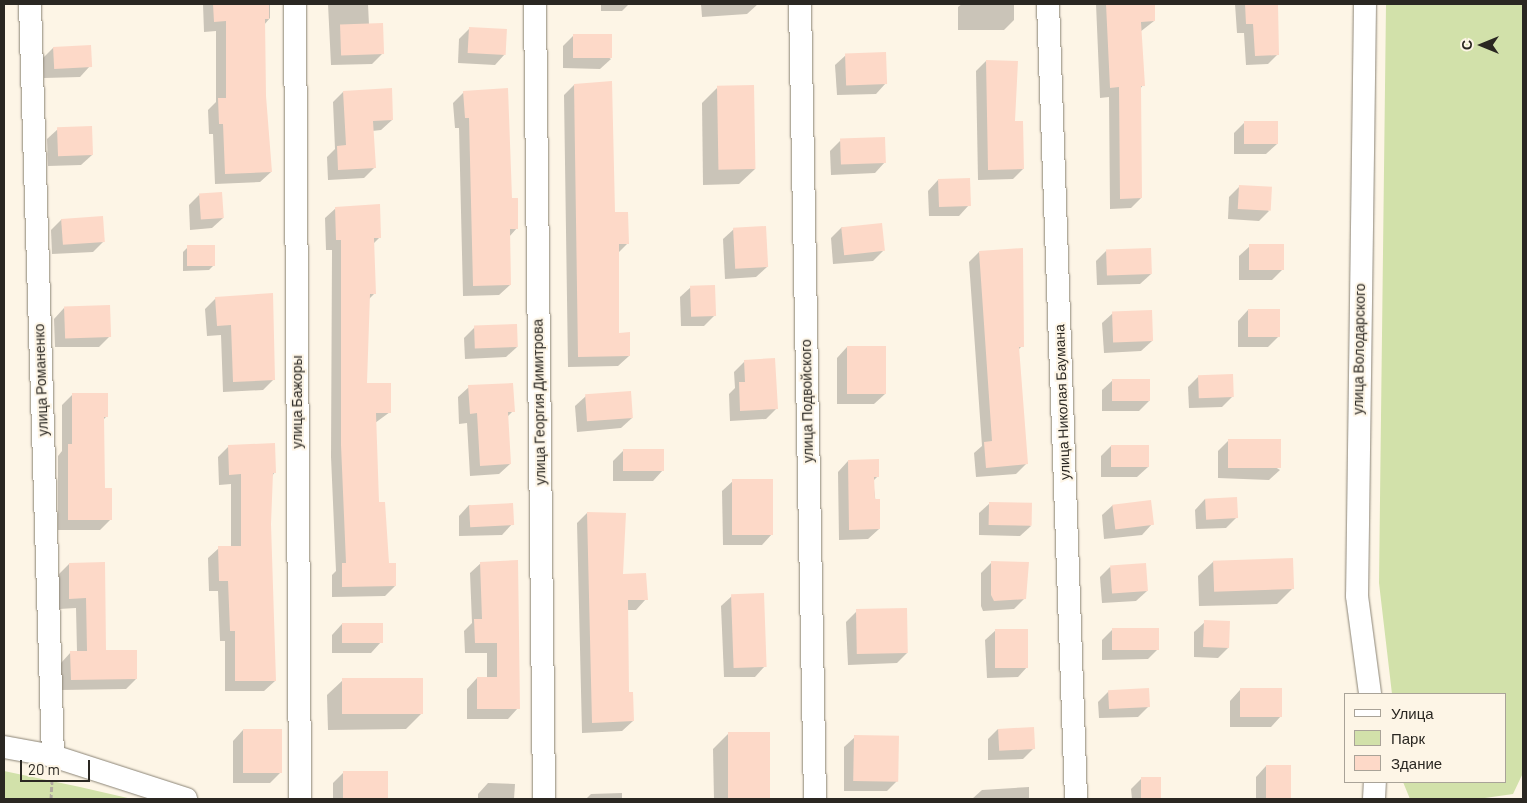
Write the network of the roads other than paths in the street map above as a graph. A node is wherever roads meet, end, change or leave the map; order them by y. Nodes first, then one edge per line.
1 (30, 4) edge
2 (295, 4) edge
3 (535, 4) edge
4 (800, 4) edge
5 (1048, 4) edge
6 (1364, 4) edge
7 (1370, 693) edge
8 (4, 747) edge
9 (53, 756) junction
10 (1375, 783) edge
11 (186, 799) edge
12 (300, 799) edge
13 (544, 799) edge
14 (815, 799) edge
15 (1076, 799) edge
16 (1374, 799) edge

1 - 9 street, улица Романенко
2 - 12 street, улица Бажоры
3 - 13 street, улица Георгия Димитрова
4 - 14 street, улица Подвойского
5 - 15 street, улица Николая Баумана
6 - 7 street, улица Володарского
8 - 9 street
9 - 11 street
10 - 16 street

